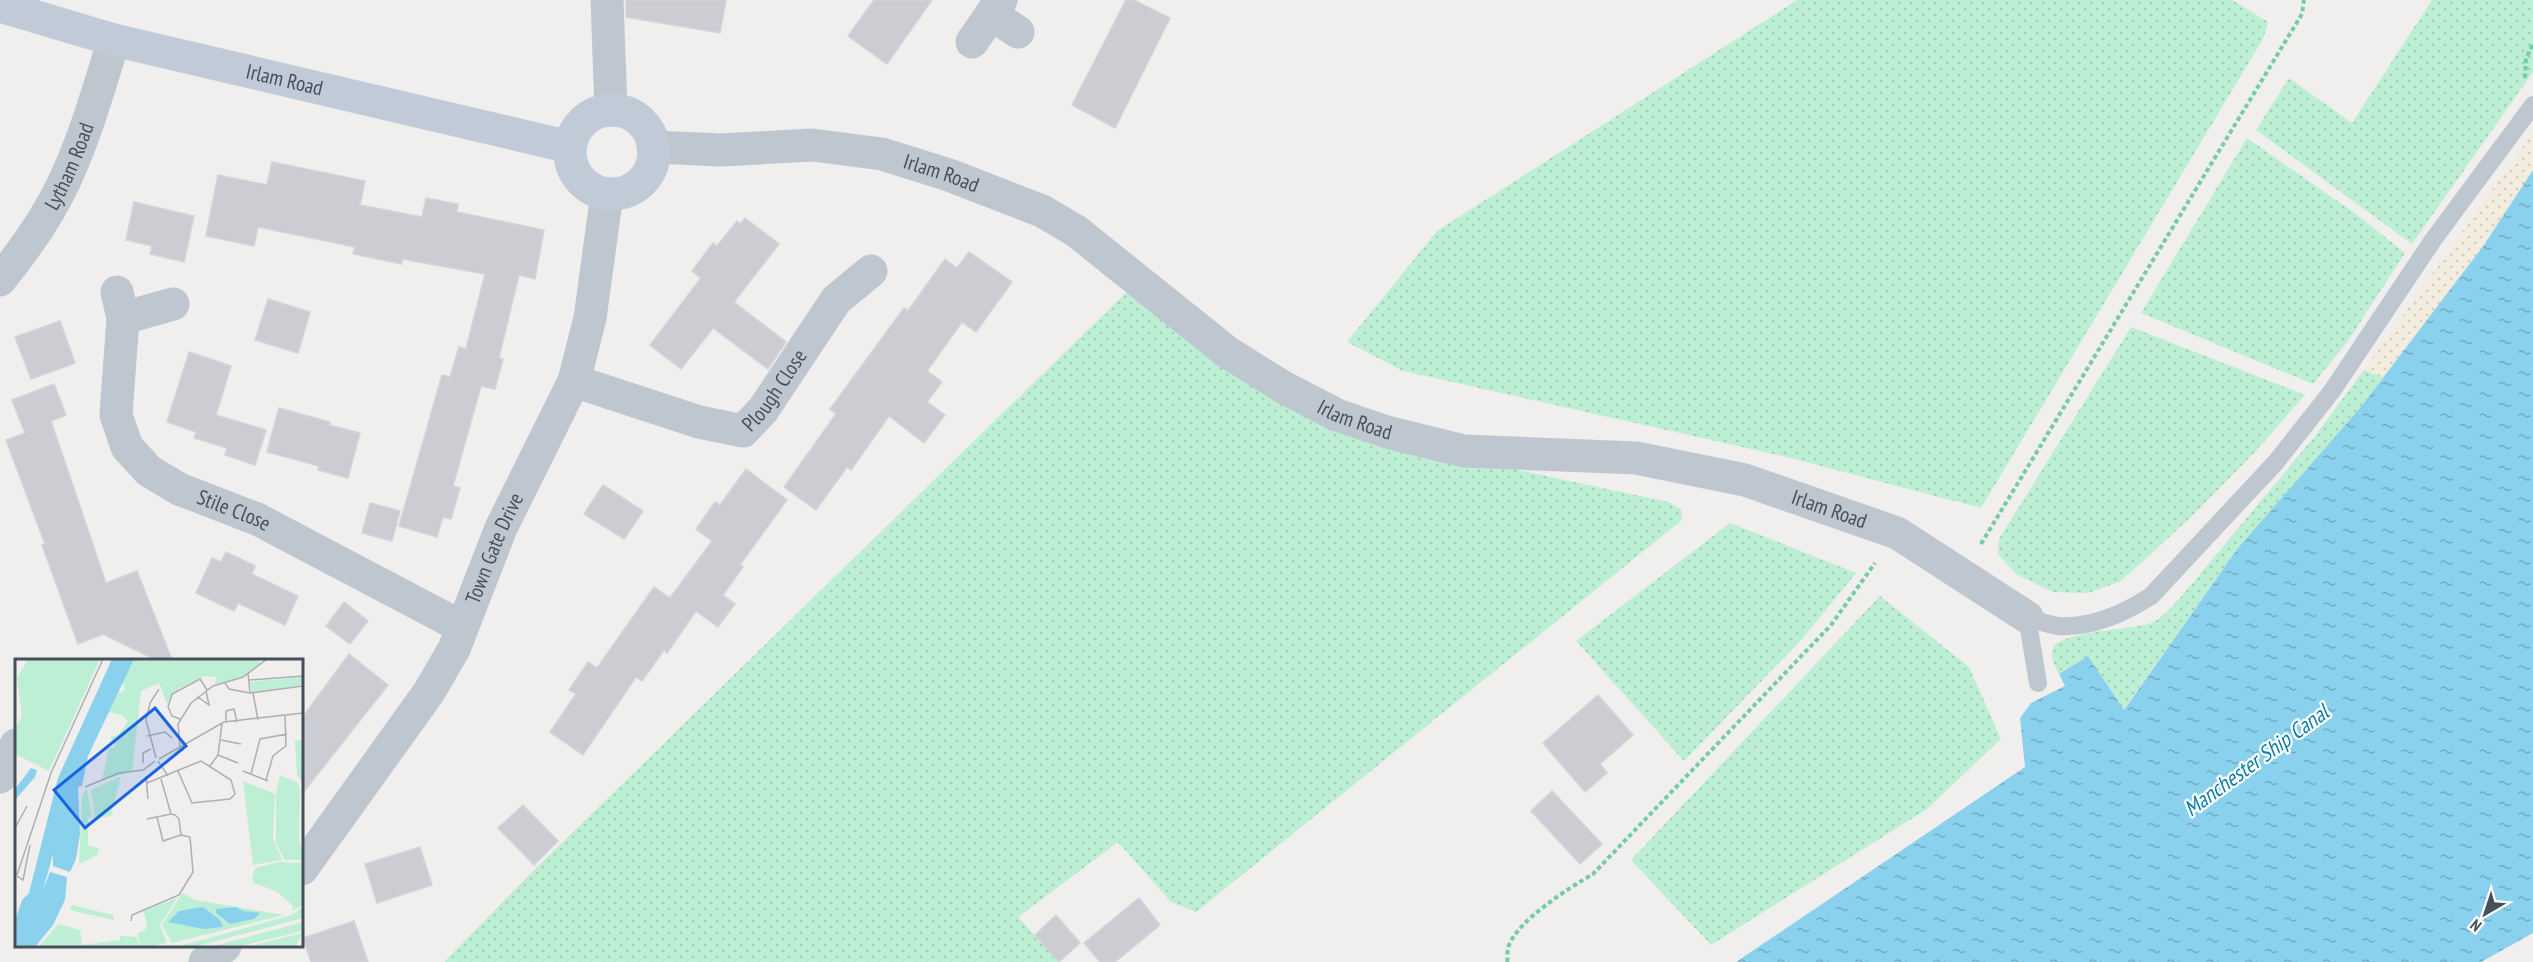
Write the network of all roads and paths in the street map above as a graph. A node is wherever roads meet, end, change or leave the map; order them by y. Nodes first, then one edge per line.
1 (607, 0) edge
2 (2304, 0) edge
3 (0, 6) edge
4 (996, 7) edge
5 (1018, 32) dead end
6 (114, 40) junction
7 (972, 42) dead end
8 (2533, 105) edge
9 (611, 110) junction
10 (570, 147) junction
11 (653, 147) junction
12 (607, 194) junction
13 (871, 271) dead end
14 (0, 280) edge
15 (173, 304) dead end
16 (574, 381) junction
17 (1897, 533) junction
18 (1962, 575) junction
19 (2027, 616) junction
20 (462, 627) junction
21 (2038, 683) dead end
22 (15, 747) edge
23 (0, 778) edge
24 (15, 786) edge
25 (303, 868) edge
26 (223, 947) edge
27 (205, 962) edge
28 (1507, 962) edge

1 - 9 street
2 - 18 path
3 - 6 street, Irlam Road
4 - 5 street
4 - 7 street
6 - 10 street, Irlam Road
6 - 14 street, Lytham Road
8 - 19 lane
9 - 10 street
9 - 11 street
10 - 12 street
11 - 12 street
11 - 17 street, Irlam Road
12 - 16 street, Town Gate Drive
13 - 16 street, Plough Close
15 - 20 street, Stile Close
16 - 20 street, Town Gate Drive
17 - 18 street, Irlam Road
17 - 28 path
18 - 19 street, Irlam Road
19 - 21 lane
20 - 25 street, Town Gate Drive
22 - 23 street
23 - 24 street
26 - 27 street

